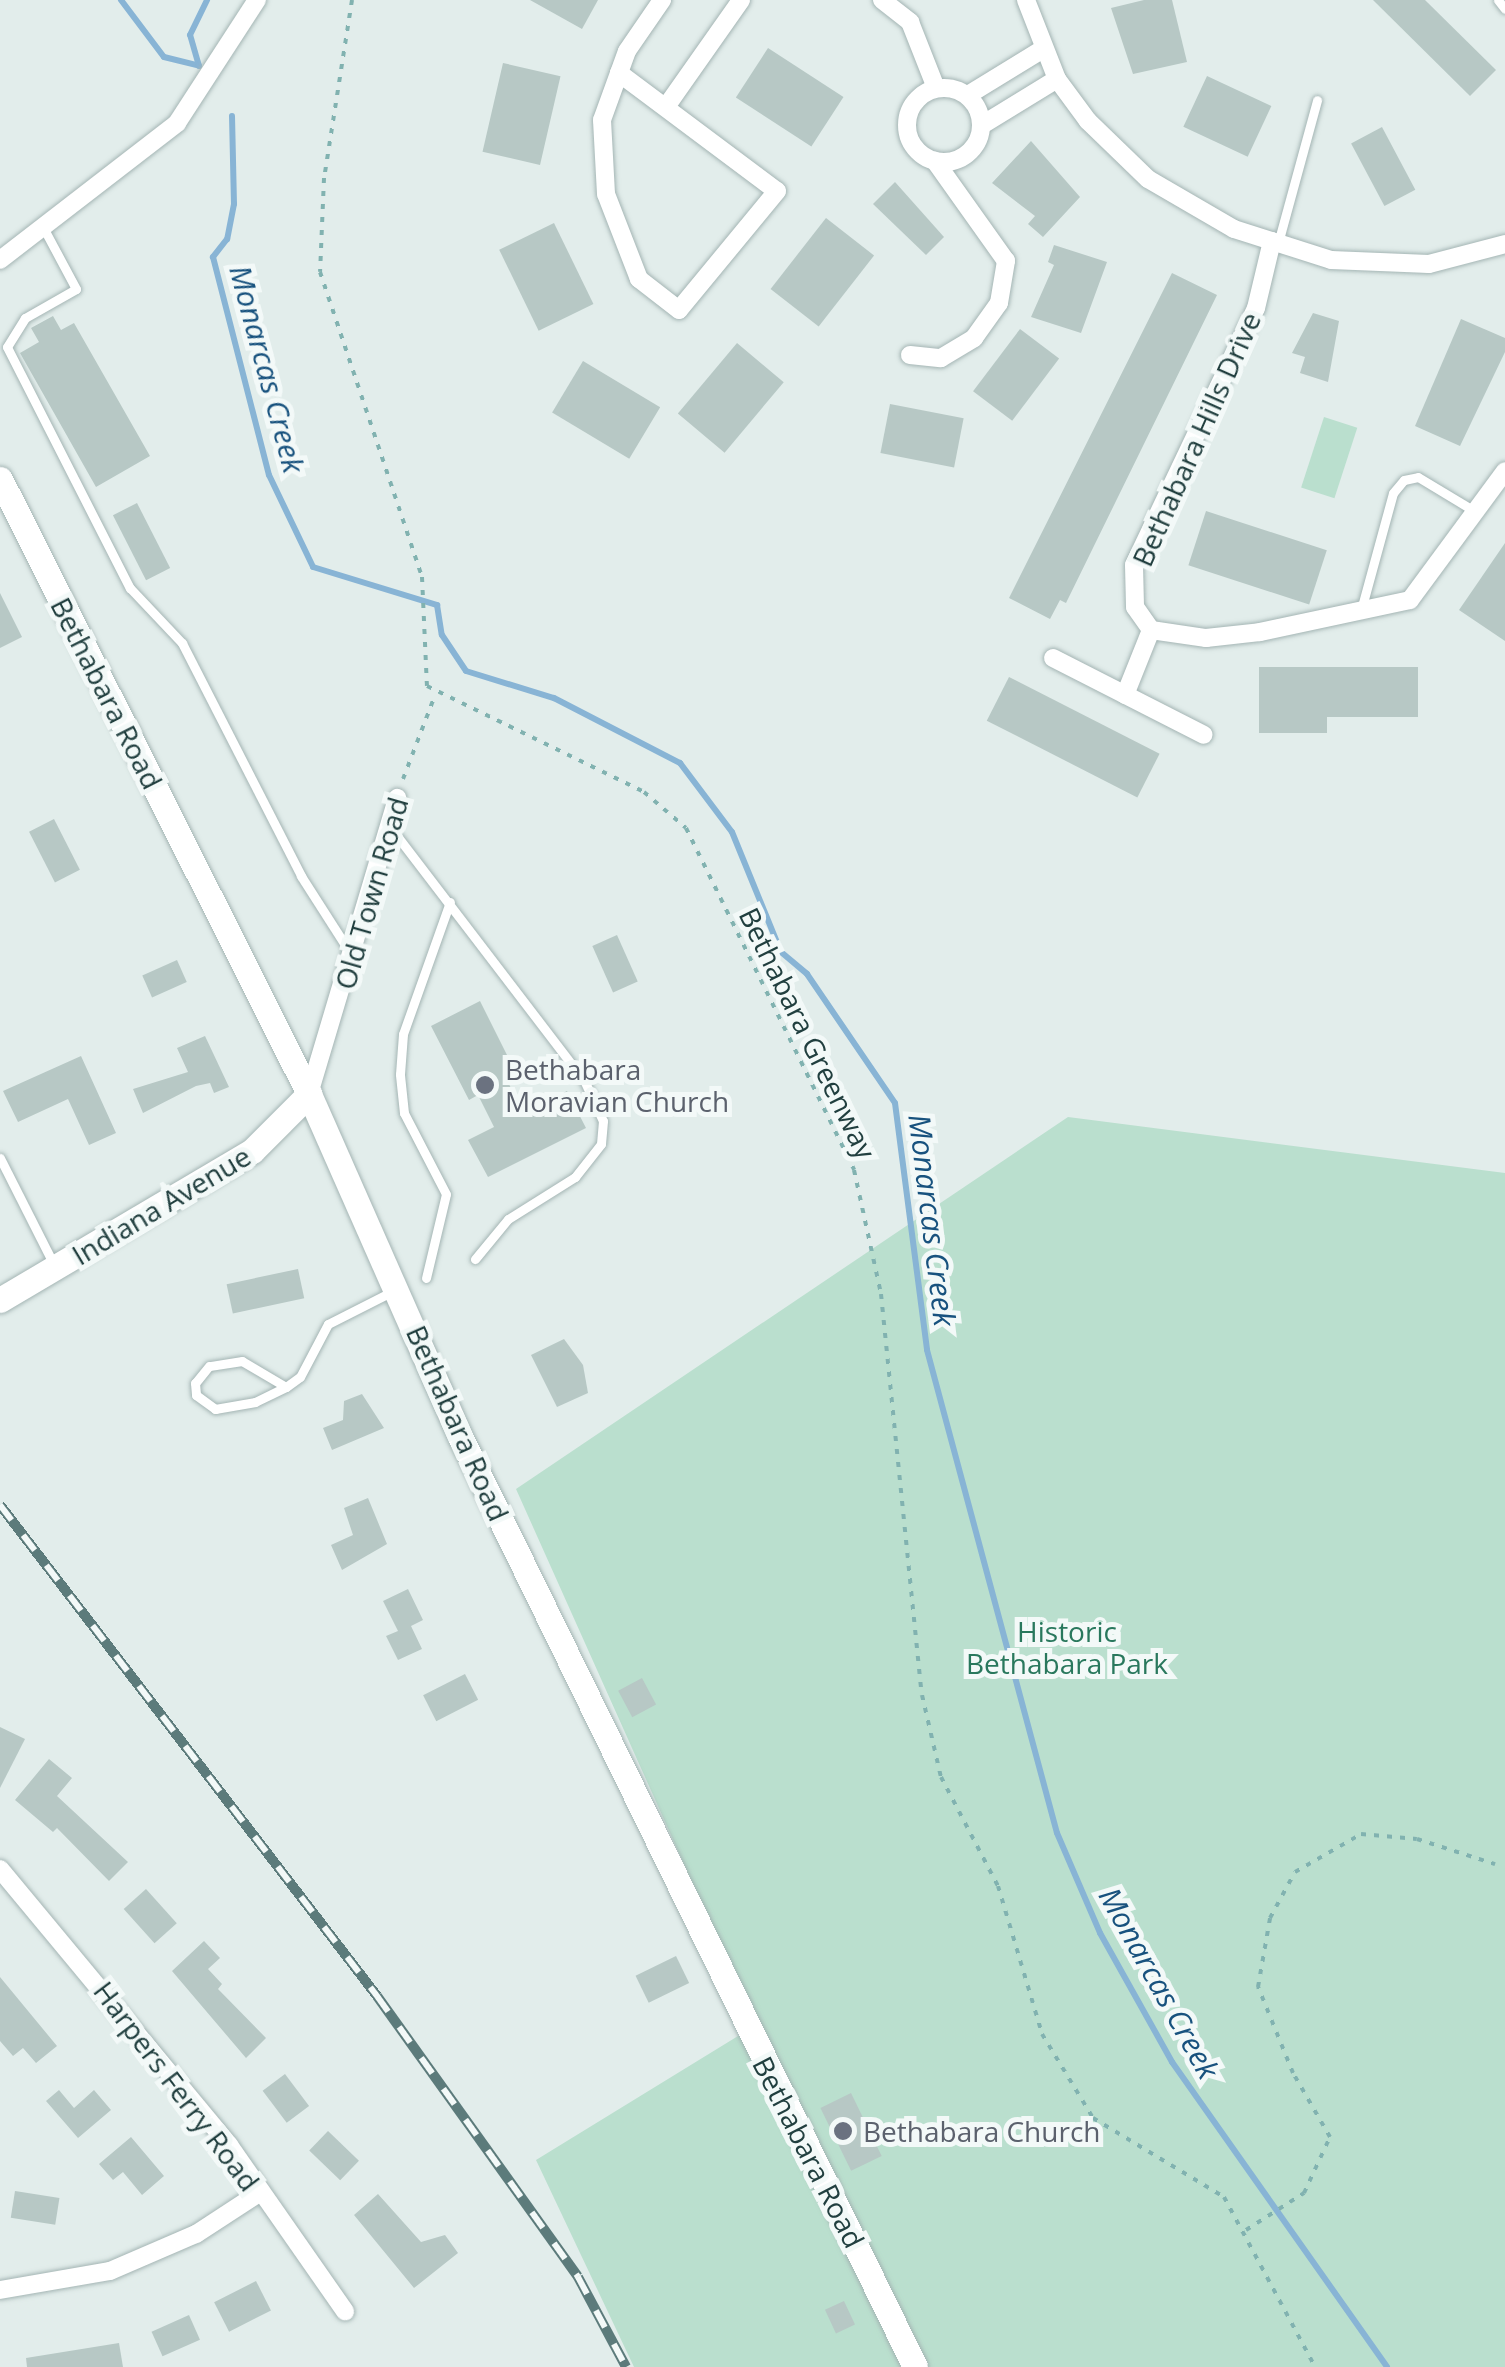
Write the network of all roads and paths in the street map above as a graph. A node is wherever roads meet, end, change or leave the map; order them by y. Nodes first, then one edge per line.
1 (257, 0) edge
2 (352, 0) edge
3 (662, 0) edge
4 (741, 0) edge
5 (882, 0) edge
6 (1026, 0) edge
7 (1498, 0) edge
8 (1505, 9) edge
9 (1042, 49) junction
10 (619, 73) junction
11 (1057, 78) junction
12 (936, 88) junction
13 (968, 95) junction
14 (1317, 100) dead end
15 (668, 104) junction
16 (982, 125) junction
17 (934, 161) junction
18 (44, 229) junction
19 (1275, 242) junction
20 (1505, 244) edge
21 (0, 260) edge
22 (910, 356) dead end
23 (1505, 471) edge
24 (0, 479) edge
25 (1478, 513) junction
26 (1360, 616) junction
27 (1152, 630) junction
28 (1053, 658) dead end
29 (436, 694) junction
30 (1125, 695) junction
31 (1204, 735) dead end
32 (397, 798) joint
33 (389, 826) junction
34 (450, 902) junction
35 (354, 957) junction
36 (309, 1094) junction
37 (0, 1158) edge
38 (474, 1258) dead end
39 (56, 1268) junction
40 (426, 1278) dead end
41 (400, 1289) junction
42 (0, 1300) edge
43 (286, 1387) junction
44 (1496, 1864) dead end
45 (0, 1870) edge
46 (259, 2193) junction
47 (1246, 2230) junction
48 (0, 2290) edge
49 (345, 2311) dead end
50 (915, 2367) edge
51 (1315, 2367) edge

1 - 18 street
2 - 29 path
3 - 10 street
4 - 15 street
5 - 12 street
6 - 9 street
7 - 8 lane
9 - 11 street
9 - 13 street
10 - 15 street
10 - 15 street
11 - 16 street
11 - 19 street
12 - 13 street
12 - 17 street
13 - 16 street
14 - 19 lane
16 - 17 street
17 - 22 street
18 - 21 street
18 - 35 lane
19 - 20 street
19 - 27 street, Bethabara Hills Drive
23 - 25 street
24 - 36 street, Bethabara Road
25 - 26 street
25 - 26 lane
26 - 27 street
27 - 30 street
28 - 30 street
29 - 32 path, Old Town Road
29 - 47 path, Bethabara Greenway
30 - 31 street
32 - 33 street, Old Town Road
33 - 34 lane
33 - 35 street, Old Town Road
34 - 38 lane
34 - 40 lane
35 - 36 street, Old Town Road
36 - 39 street, Indiana Avenue
36 - 41 street, Bethabara Road
37 - 39 lane
39 - 42 street, Indiana Avenue
41 - 43 lane
41 - 50 street, Bethabara Road
43 - 43 lane
44 - 47 path
45 - 46 street, Harpers Ferry Road
46 - 48 street
46 - 49 street, Harpers Ferry Road
47 - 51 path, Bethabara Greenway

